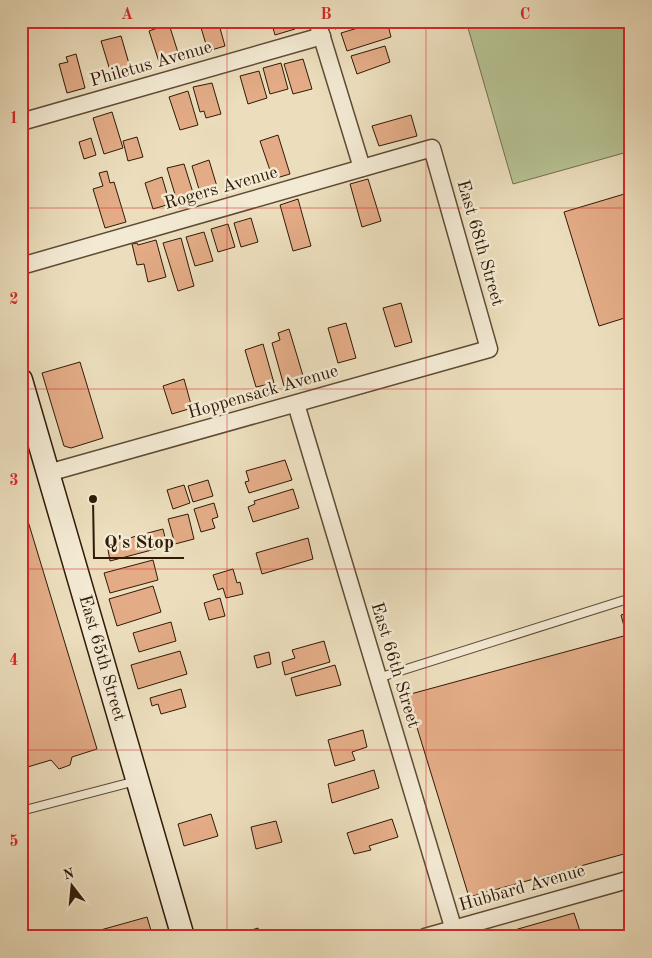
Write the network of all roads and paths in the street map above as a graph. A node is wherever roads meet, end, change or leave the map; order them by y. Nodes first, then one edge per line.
1 (320, 28) edge
2 (21, 122) edge
3 (432, 148) joint
4 (362, 168) junction
5 (21, 266) edge
6 (489, 349) joint
7 (21, 380) edge
8 (296, 404) junction
9 (48, 473) junction
10 (631, 598) edge
11 (378, 678) junction
12 (138, 780) junction
13 (21, 811) edge
14 (631, 879) edge
15 (455, 932) edge
16 (183, 937) edge
17 (424, 937) edge

1 - 2 street, Philetus Avenue
1 - 4 street
3 - 4 street, Rogers Avenue
3 - 6 street, East 68th Street
4 - 5 street, Rogers Avenue
6 - 8 street, Hoppensack Avenue
7 - 9 street, East 65th Street
8 - 9 street, Hoppensack Avenue
8 - 11 street, East 66th Street
9 - 12 street, East 65th Street
10 - 11 lane
11 - 15 street, East 66th Street
12 - 13 lane
12 - 16 street, East 65th Street
14 - 15 street, Hubbard Avenue
15 - 17 street, Hubbard Avenue

